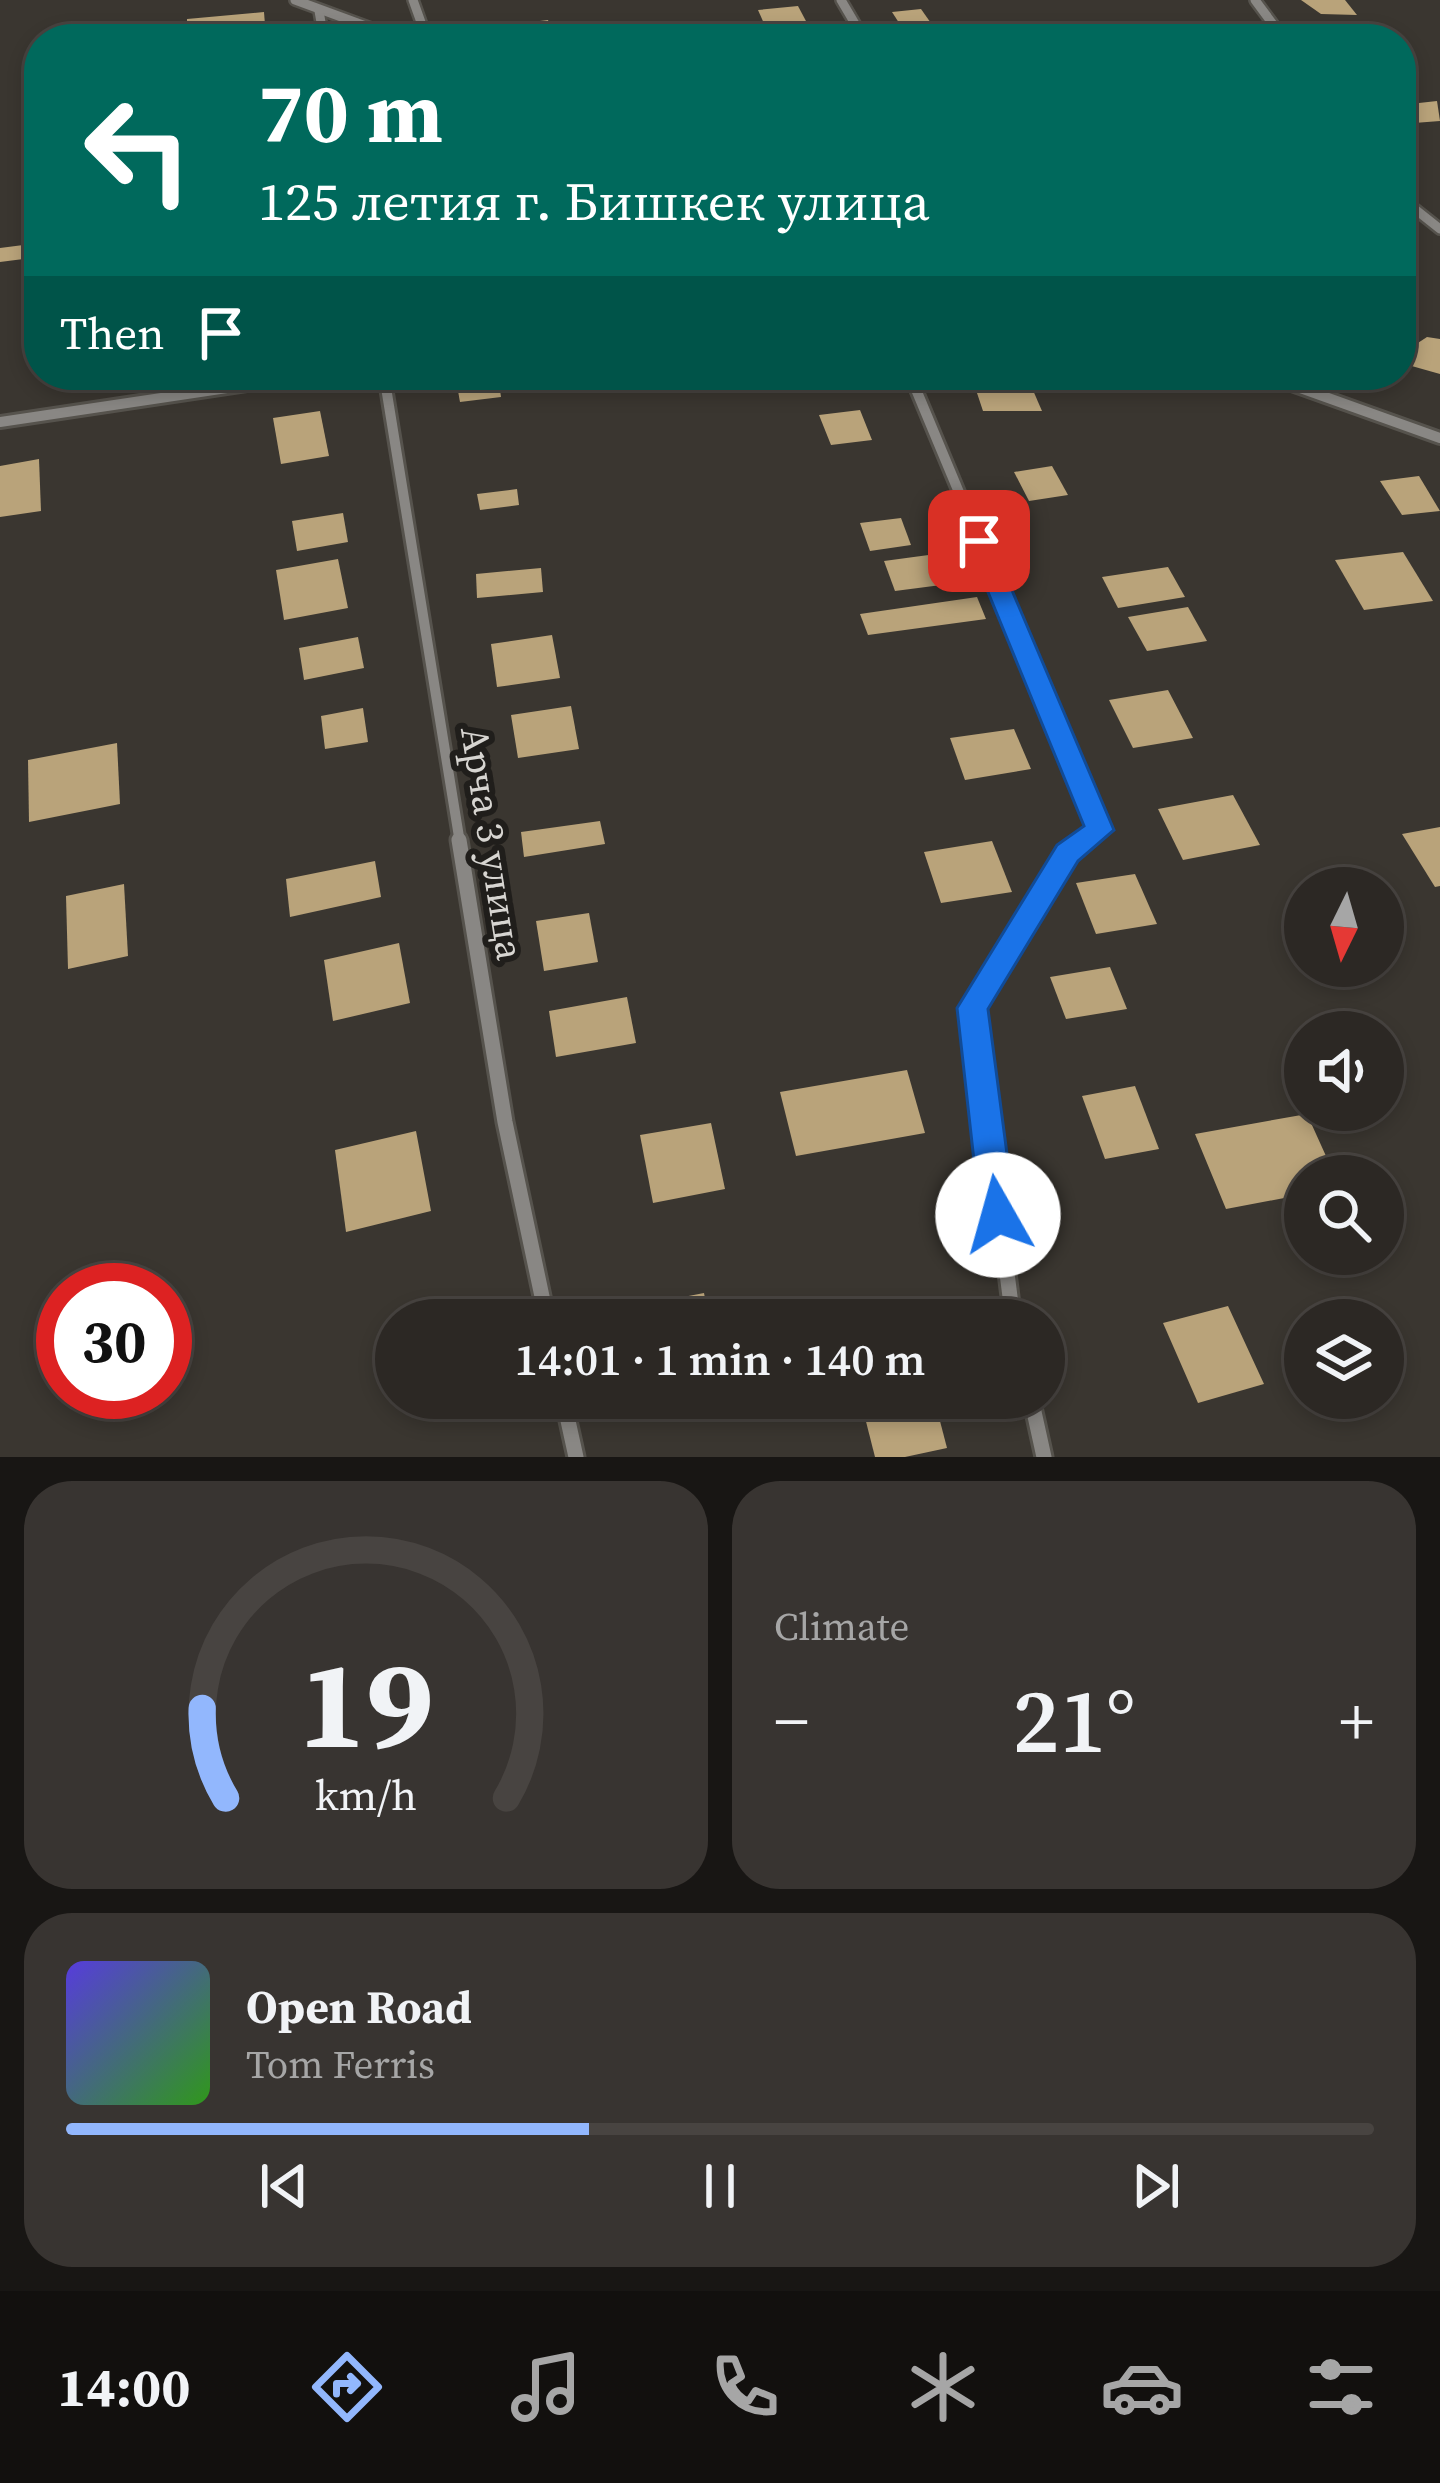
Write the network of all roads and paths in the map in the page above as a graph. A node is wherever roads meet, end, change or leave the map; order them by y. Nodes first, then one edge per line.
1 (295, 0) edge
2 (319, 11) junction
3 (321, 24) edge
4 (357, 24) edge
5 (1416, 210) edge
6 (1440, 229) edge
7 (214, 390) edge
8 (386, 390) edge
9 (916, 390) edge
10 (1306, 390) edge
11 (0, 422) edge
12 (1440, 438) edge
13 (543, 1299) edge
14 (1009, 1299) edge
15 (568, 1419) edge
16 (1035, 1419) edge
17 (576, 1457) edge
18 (1044, 1457) edge

1 - 2 street
2 - 3 street
2 - 4 street
5 - 6 street
7 - 11 street
8 - 13 street, Арча 3 улица
9 - 14 street
10 - 12 street
15 - 17 street
16 - 18 street

